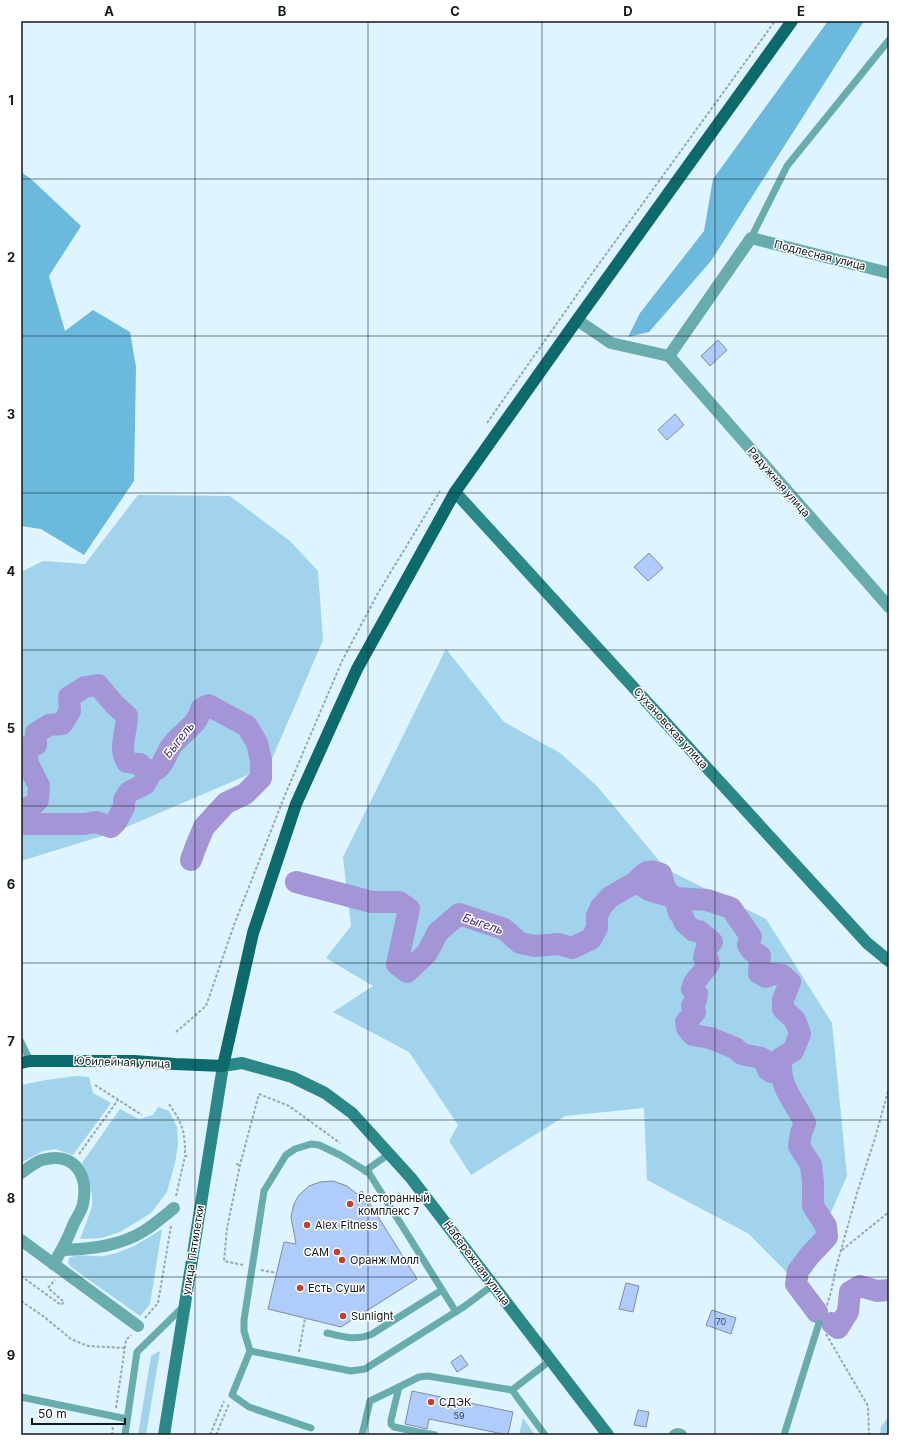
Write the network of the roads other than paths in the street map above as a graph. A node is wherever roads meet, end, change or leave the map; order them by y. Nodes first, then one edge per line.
1 (792, 21) edge
2 (889, 40) edge
3 (751, 238) junction
4 (889, 273) edge
5 (577, 320) junction
6 (669, 356) junction
7 (455, 492) junction
8 (889, 607) edge
9 (889, 961) edge
10 (21, 1042) edge
11 (26, 1062) edge
12 (223, 1066) junction
13 (389, 1154) junction
14 (365, 1171) junction
15 (21, 1173) edge
16 (174, 1208) road end
17 (21, 1240) edge
18 (63, 1250) junction
19 (53, 1264) junction
20 (493, 1285) junction
21 (442, 1290) junction
22 (185, 1305) junction
23 (456, 1312) junction
24 (819, 1323) road end
25 (138, 1326) road end
26 (327, 1333) dead end
27 (250, 1351) junction
28 (551, 1360) junction
29 (399, 1388) junction
30 (512, 1390) junction
31 (21, 1397) edge
32 (127, 1419) junction
33 (311, 1428) dead end
34 (423, 1434) edge
35 (125, 1435) edge
36 (164, 1435) edge
37 (362, 1435) edge
38 (435, 1435) edge
39 (546, 1435) edge
40 (608, 1435) edge
41 (675, 1435) edge
42 (681, 1435) edge
43 (784, 1435) edge

1 - 5 main road
2 - 3 lane
3 - 4 street, Подлесная улица
3 - 6 street
5 - 6 street
5 - 7 main road
6 - 8 street, Радужная улица
7 - 9 street, Сухановская улица
7 - 12 main road
10 - 11 lane
11 - 12 main road, Юбилейная улица
12 - 13 street, Набережная улица
12 - 22 street, улица Пятилетки
13 - 14 lane
13 - 20 street, Набережная улица
14 - 21 lane
14 - 27 lane
15 - 18 street
16 - 18 street
17 - 19 street
18 - 19 street
19 - 25 street
20 - 23 lane
20 - 28 street, Набережная улица
21 - 23 lane
21 - 26 lane
22 - 32 lane
22 - 36 street, улица Пятилетки
23 - 27 lane
24 - 43 lane
27 - 33 lane
28 - 30 lane
28 - 40 street, Набережная улица
29 - 30 lane
29 - 34 lane
29 - 37 lane
30 - 39 lane
31 - 32 lane
32 - 35 lane
34 - 38 lane
41 - 42 street

